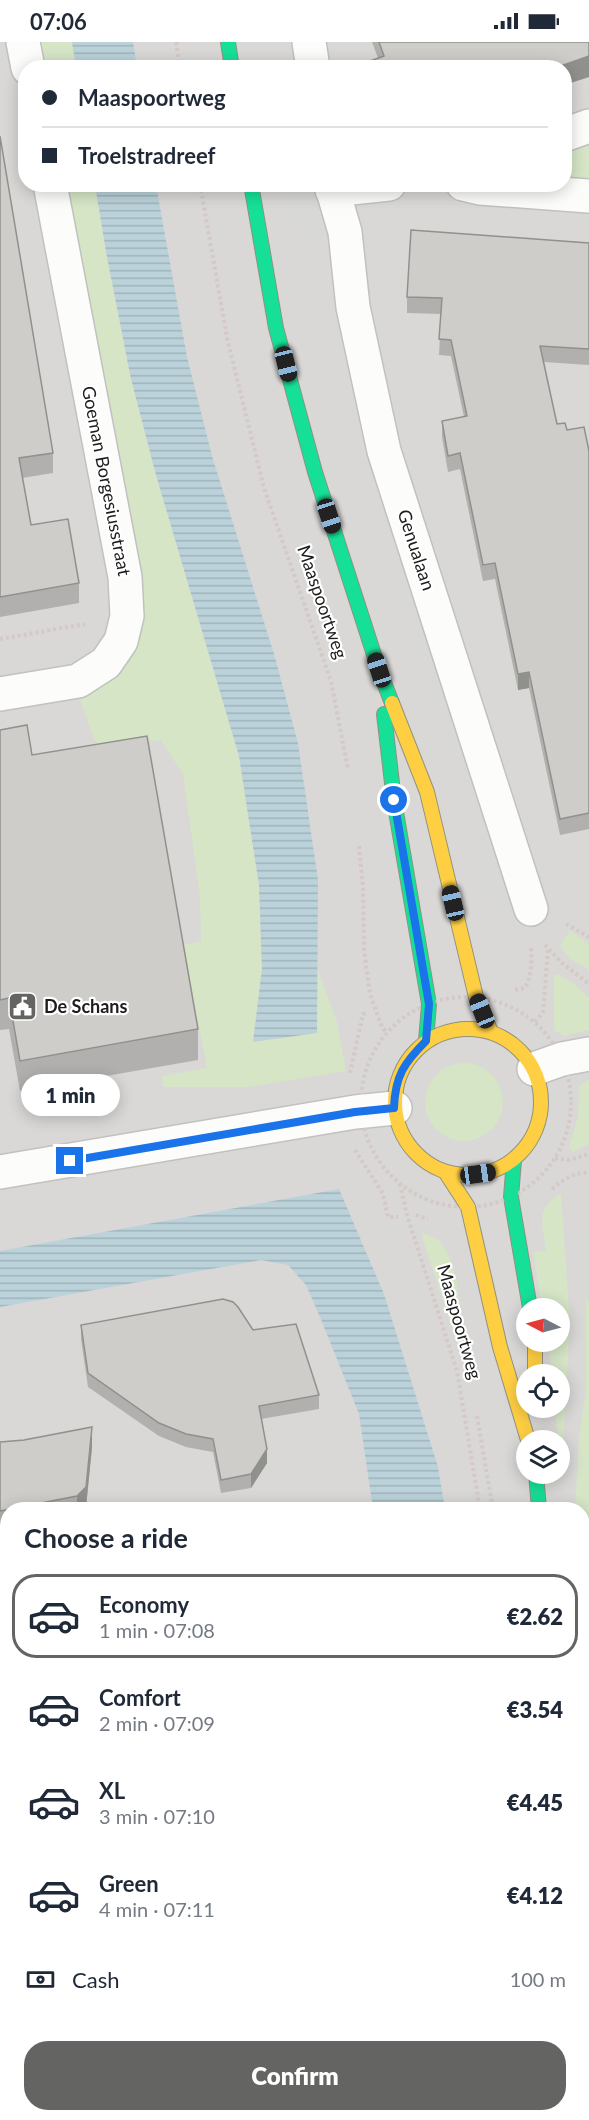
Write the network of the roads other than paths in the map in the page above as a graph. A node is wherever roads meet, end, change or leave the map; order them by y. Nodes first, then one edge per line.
1 (23, 42) edge
2 (228, 42) edge
3 (309, 42) edge
4 (26, 60) edge
5 (231, 60) edge
6 (312, 60) edge
7 (589, 126) edge
8 (572, 132) edge
9 (52, 192) edge
10 (252, 192) edge
11 (333, 192) edge
12 (554, 192) edge
13 (589, 196) edge
14 (379, 670) junction
15 (0, 694) edge
16 (531, 909) road end
17 (491, 1032) junction
18 (426, 1041) junction
19 (589, 1054) edge
20 (534, 1070) junction
21 (394, 1108) junction
22 (514, 1160) junction
23 (0, 1172) edge
24 (446, 1173) junction
25 (528, 1298) edge
26 (535, 1418) dead end
27 (525, 1430) edge
28 (535, 1430) edge
29 (537, 1484) edge
30 (538, 1502) edge

1 - 4 street
2 - 5 main road
3 - 6 street
7 - 8 street
9 - 15 street, Goeman Borgesiusstraat
10 - 14 main road, Maaspoortweg
11 - 16 street, Genualaan
12 - 13 street
14 - 17 main road, Maaspoortweg
14 - 18 main road, Maaspoortweg
17 - 18 main road
17 - 20 main road
18 - 21 main road
19 - 20 street
20 - 22 main road
21 - 23 street
21 - 24 main road
22 - 24 main road
22 - 25 main road
24 - 27 main road, Maaspoortweg
26 - 28 main road
29 - 30 main road

